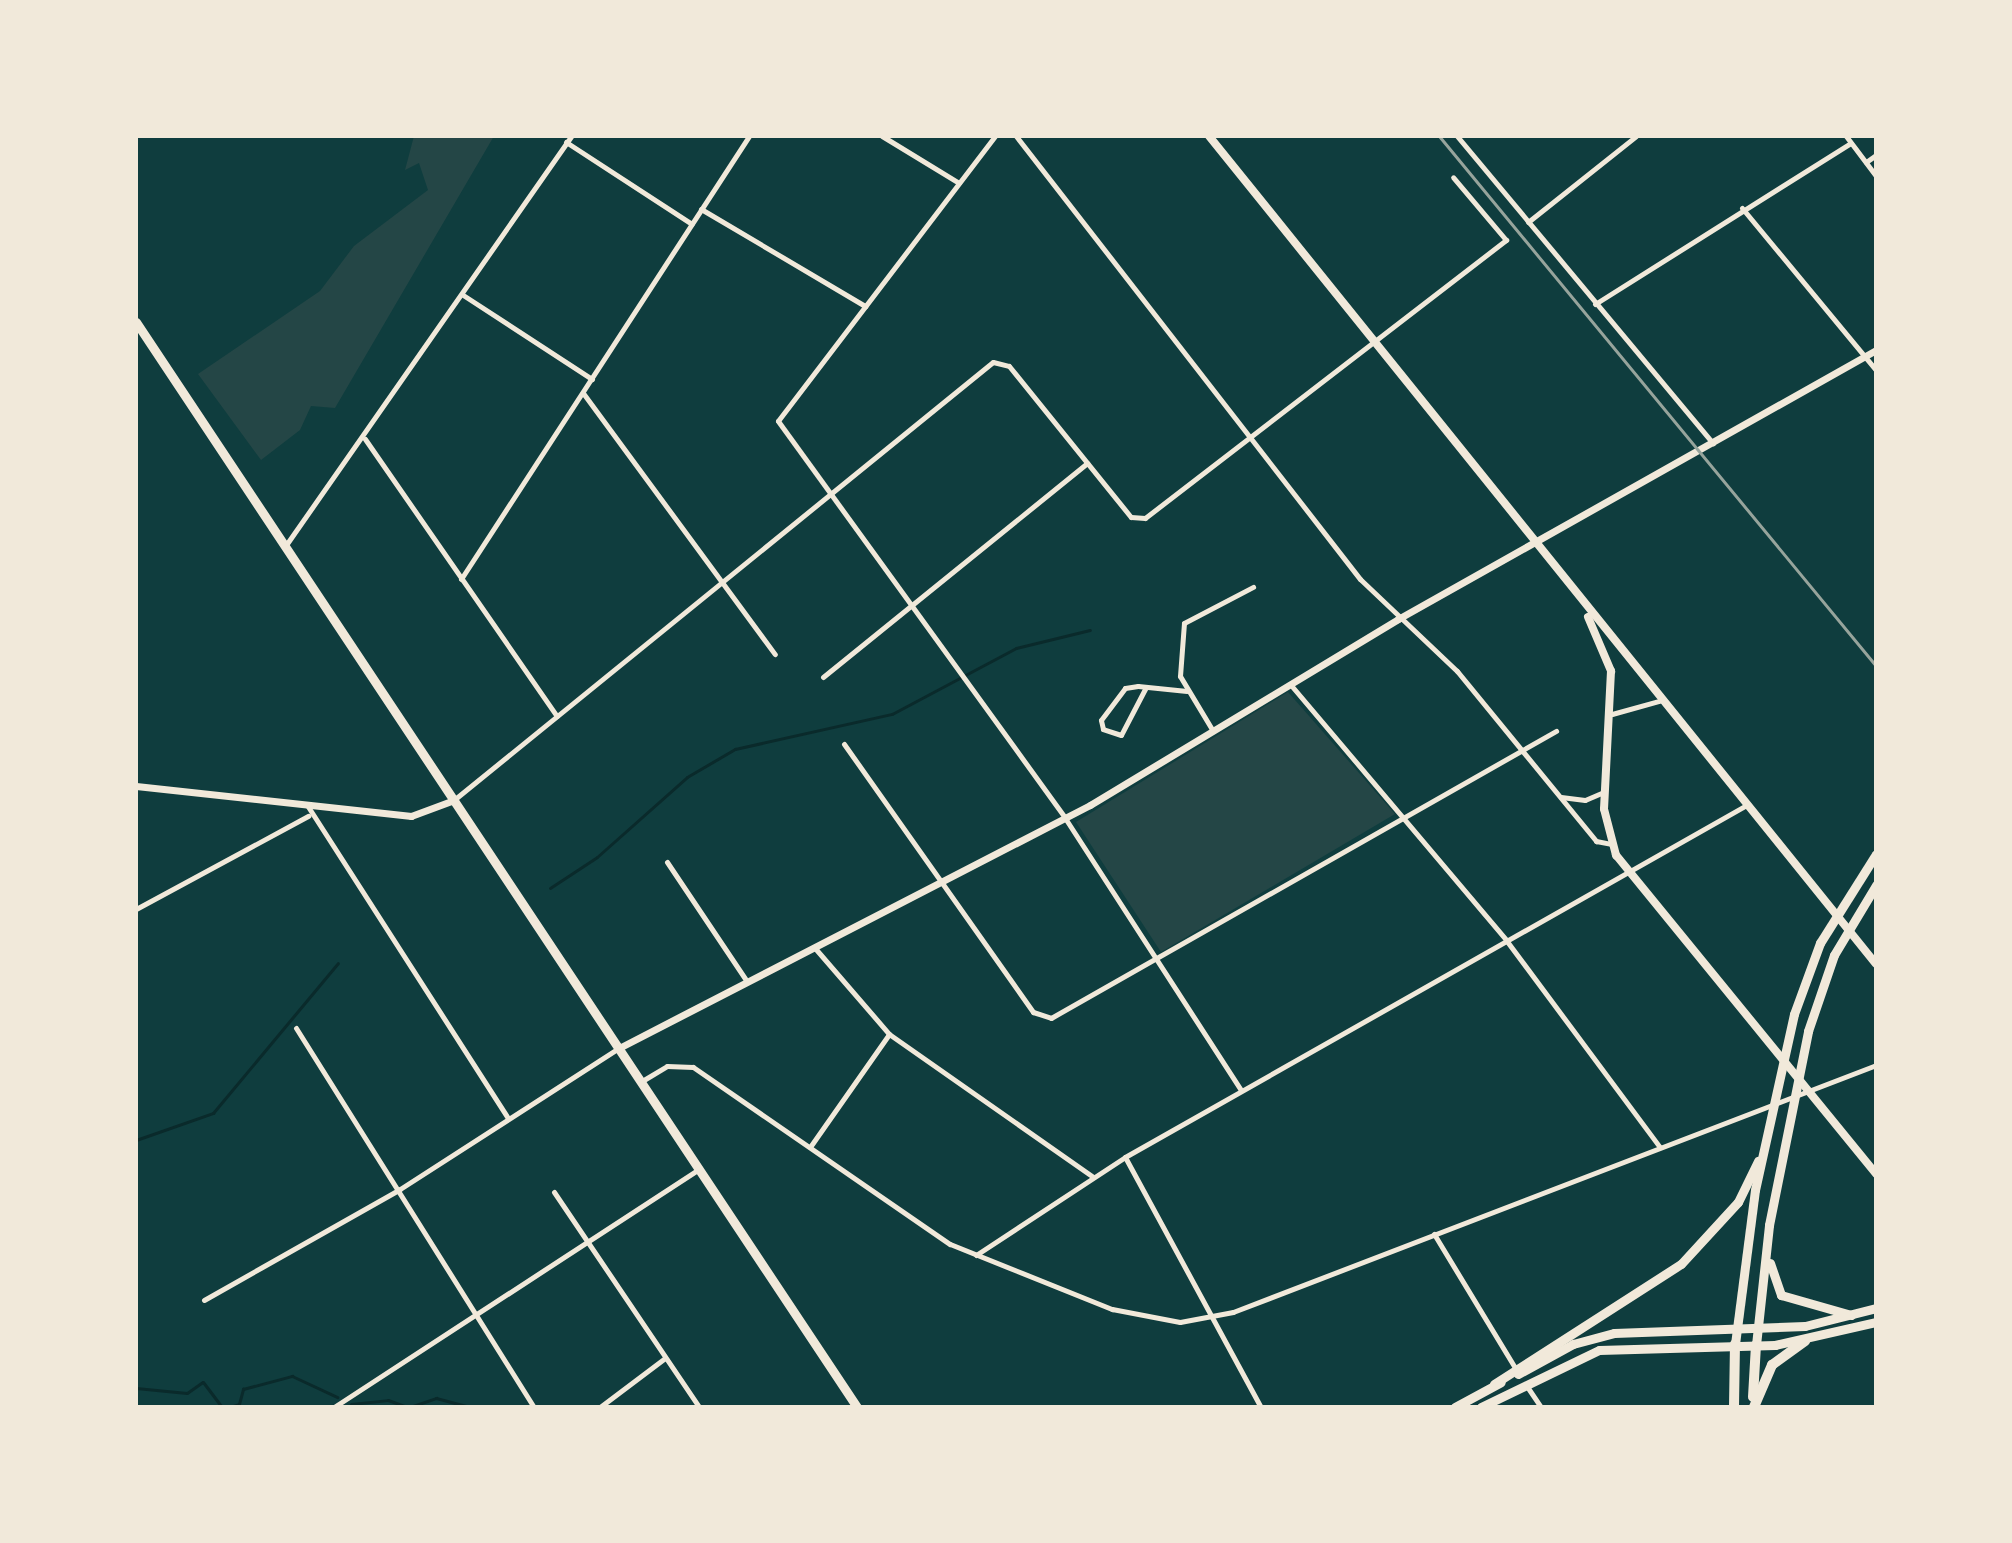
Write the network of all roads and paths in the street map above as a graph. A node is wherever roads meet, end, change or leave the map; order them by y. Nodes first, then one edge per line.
1 (749, 136) edge
2 (882, 136) edge
3 (995, 136) edge
4 (1016, 136) edge
5 (1209, 136) edge
6 (1457, 136) edge
7 (1636, 136) edge
8 (1846, 136) edge
9 (568, 139) edge
10 (1851, 143) junction
11 (1876, 155) edge
12 (1866, 162) junction
13 (1876, 176) edge
14 (1453, 177) dead end
15 (959, 183) junction
16 (1742, 208) junction
17 (701, 209) junction
18 (1528, 222) junction
19 (692, 224) junction
20 (463, 295) junction
21 (1595, 304) junction
22 (865, 306) junction
23 (136, 322) edge
24 (1374, 343) junction
25 (1876, 350) edge
26 (1865, 356) junction
27 (1876, 370) edge
28 (592, 379) junction
29 (583, 393) junction
30 (365, 439) junction
31 (1249, 441) junction
32 (1713, 444) junction
33 (1087, 463) junction
34 (830, 494) junction
35 (285, 546) junction
36 (1535, 546) junction
37 (461, 579) junction
38 (720, 582) junction
39 (1253, 587) dead end
40 (1573, 592) junction
41 (911, 606) junction
42 (1398, 619) junction
43 (775, 654) dead end
44 (823, 677) dead end
45 (1290, 684) junction
46 (1146, 687) junction
47 (1188, 691) junction
48 (1659, 701) junction
49 (1612, 714) junction
50 (557, 716) junction
51 (1213, 731) junction
52 (1556, 731) dead end
53 (844, 744) dead end
54 (1522, 751) junction
55 (136, 786) edge
56 (1605, 791) junction
57 (1555, 793) junction
58 (454, 800) junction
59 (307, 805) junction
60 (1745, 806) junction
61 (308, 816) junction
62 (1065, 818) junction
63 (1405, 819) junction
64 (1611, 844) junction
65 (1876, 854) edge
66 (667, 862) dead end
67 (1627, 872) junction
68 (943, 880) junction
69 (1876, 885) edge
70 (136, 909) edge
71 (1506, 940) junction
72 (813, 945) junction
73 (1159, 963) junction
74 (1876, 964) edge
75 (746, 980) junction
76 (296, 1028) dead end
77 (889, 1034) junction
78 (619, 1048) junction
79 (1876, 1065) edge
80 (641, 1081) junction
81 (1241, 1090) junction
82 (1807, 1091) junction
83 (508, 1118) junction
84 (810, 1147) junction
85 (1660, 1147) junction
86 (1764, 1148) junction
87 (1125, 1157) junction
88 (699, 1169) junction
89 (1876, 1174) edge
90 (1092, 1176) junction
91 (400, 1189) junction
92 (554, 1192) dead end
93 (1769, 1225) junction
94 (1434, 1234) junction
95 (587, 1242) junction
96 (975, 1256) junction
97 (204, 1300) dead end
98 (1876, 1308) edge
99 (476, 1312) junction
100 (1851, 1315) junction
101 (1211, 1319) junction
102 (1876, 1322) edge
103 (1736, 1328) junction
104 (1757, 1328) junction
105 (1805, 1341) junction
106 (1735, 1344) junction
107 (1756, 1345) junction
108 (665, 1358) junction
109 (1515, 1368) junction
110 (1524, 1382) junction
111 (1494, 1384) junction
112 (334, 1407) edge
113 (534, 1407) edge
114 (600, 1407) edge
115 (699, 1407) edge
116 (857, 1407) edge
117 (1261, 1407) edge
118 (1455, 1407) edge
119 (1481, 1407) edge
120 (1541, 1407) edge
121 (1734, 1407) edge
122 (1754, 1407) edge

1 - 17 street
2 - 15 street
3 - 15 street
4 - 31 street
5 - 24 main road
6 - 18 street
7 - 18 street
8 - 10 street
9 - 19 street
9 - 20 street
10 - 12 street
10 - 16 street
11 - 12 street
12 - 13 street
14 - 24 street
15 - 22 street
16 - 21 street
16 - 26 street
17 - 19 street
17 - 22 street
18 - 21 street
19 - 28 street
20 - 28 street
20 - 30 street
21 - 32 street
22 - 34 street
23 - 35 main road
24 - 31 street
24 - 36 main road
25 - 26 street
26 - 27 street
26 - 32 street
28 - 29 street
29 - 37 street
29 - 38 street
30 - 35 street
30 - 37 street
31 - 33 street
31 - 42 street
32 - 36 street
33 - 34 street
33 - 41 street
34 - 38 street
34 - 41 street
35 - 58 main road
36 - 40 main road
36 - 42 street
37 - 50 street
38 - 43 street
38 - 50 street
39 - 47 street
40 - 48 main road
40 - 49 main road
41 - 44 street
41 - 62 street
42 - 45 street
42 - 54 street
45 - 51 street
45 - 63 street
46 - 46 street
46 - 47 street
47 - 51 street
48 - 49 street
48 - 60 main road
49 - 56 main road
50 - 58 street
51 - 62 street
52 - 54 street
53 - 68 street
54 - 57 street
54 - 63 street
55 - 59 street
56 - 57 street
56 - 64 main road
57 - 64 street
58 - 59 street
58 - 78 main road
59 - 61 street
60 - 67 street
60 - 74 main road
61 - 70 street
61 - 83 street
62 - 68 street
62 - 73 street
63 - 71 street
63 - 73 street
64 - 67 main road
65 - 86 main road
66 - 75 street
67 - 71 street
67 - 82 main road
68 - 72 street
68 - 73 street
69 - 93 main road
71 - 81 street
71 - 85 street
72 - 75 street
72 - 77 street
73 - 81 street
75 - 78 street
76 - 91 street
77 - 84 street
77 - 90 street
78 - 80 main road
78 - 83 street
79 - 82 street
80 - 84 street
80 - 88 main road
81 - 87 street
82 - 85 street
82 - 89 main road
83 - 91 street
84 - 96 street
85 - 94 street
86 - 103 main road
86 - 109 main road
87 - 90 street
87 - 101 street
88 - 95 street
88 - 116 main road
90 - 96 street
91 - 97 street
91 - 99 street
92 - 95 street
93 - 100 main road
93 - 104 main road
94 - 101 street
94 - 109 street
95 - 99 street
95 - 108 street
96 - 101 street
98 - 100 main road
99 - 112 street
99 - 113 street
100 - 104 main road
101 - 117 street
102 - 105 main road
103 - 104 main road
103 - 106 main road
103 - 111 main road
104 - 107 main road
105 - 107 main road
105 - 122 highway
106 - 107 main road
106 - 110 main road
106 - 121 highway
107 - 122 highway
108 - 114 street
108 - 115 street
109 - 111 main road
110 - 119 main road
110 - 120 street
111 - 118 main road

